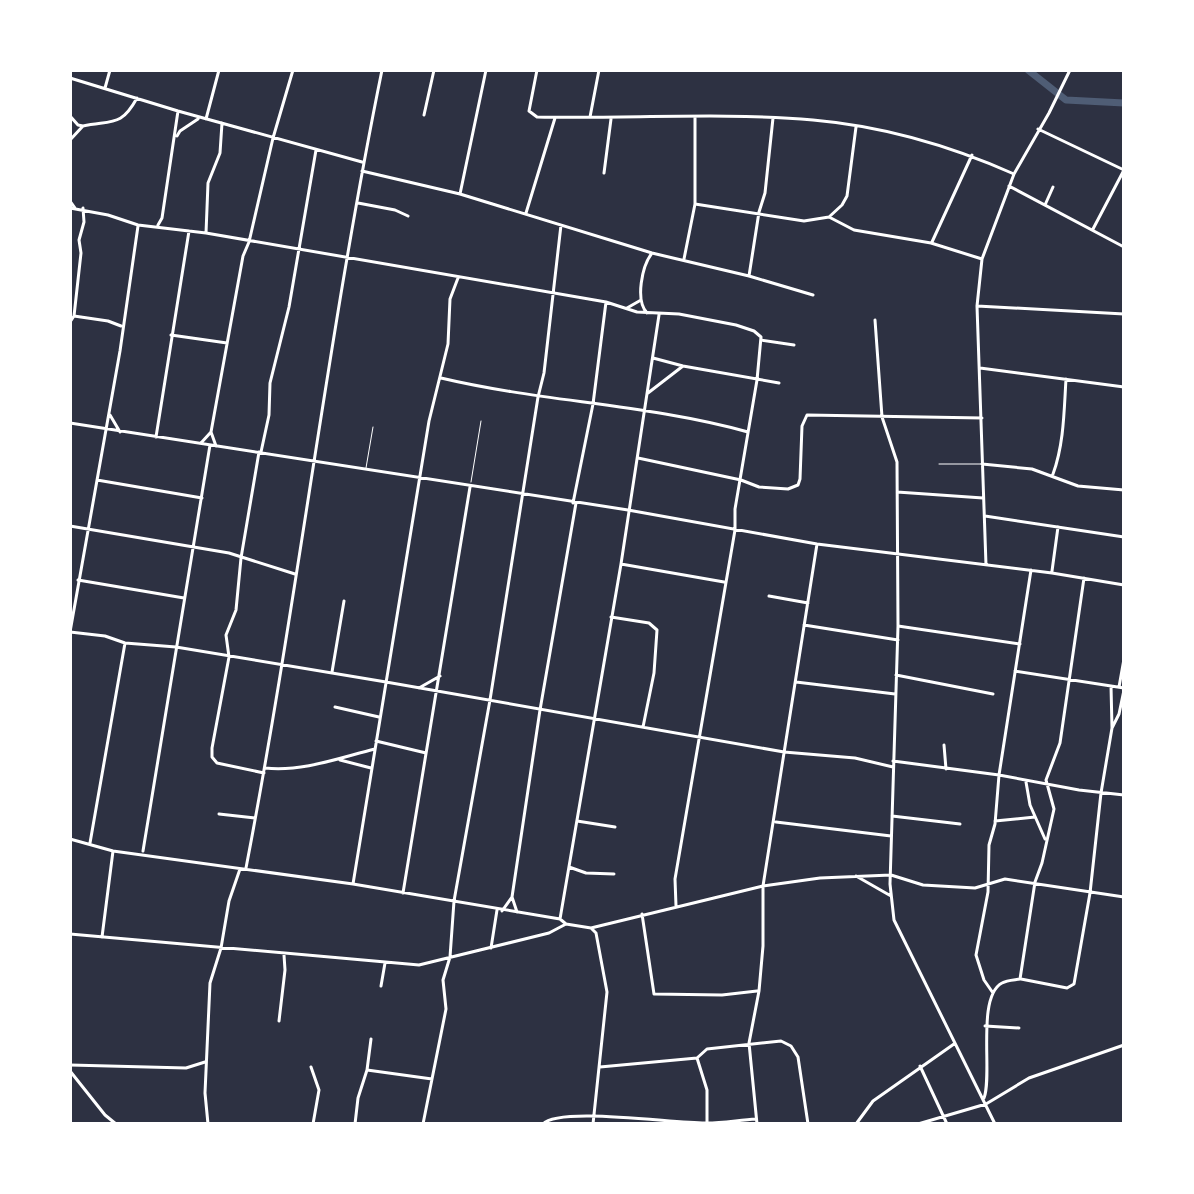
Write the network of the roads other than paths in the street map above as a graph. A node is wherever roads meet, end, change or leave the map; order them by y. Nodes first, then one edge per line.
1 (110, 70) edge
2 (219, 70) edge
3 (293, 70) edge
4 (382, 70) edge
5 (434, 70) edge
6 (486, 70) edge
7 (537, 70) edge
8 (599, 70) edge
9 (1070, 70) edge
10 (70, 78) edge
11 (105, 88) junction
12 (137, 98) junction
13 (178, 111) junction
14 (424, 115) dead end
15 (70, 116) edge
16 (590, 117) junction
17 (555, 118) junction
18 (695, 118) junction
19 (773, 118) junction
20 (611, 119) junction
21 (207, 120) junction
22 (222, 123) junction
23 (83, 126) junction
24 (856, 127) junction
25 (1038, 129) junction
26 (273, 138) junction
27 (175, 139) junction
28 (70, 140) edge
29 (316, 150) junction
30 (972, 155) junction
31 (363, 163) junction
32 (1124, 170) edge
33 (362, 171) junction
34 (604, 173) dead end
35 (1014, 174) junction
36 (1009, 186) junction
37 (1053, 187) dead end
38 (460, 194) junction
39 (70, 201) edge
40 (356, 203) junction
41 (695, 204) junction
42 (1045, 205) junction
43 (73, 208) edge
44 (83, 208) junction
45 (759, 212) junction
46 (526, 213) junction
47 (408, 216) dead end
48 (829, 217) junction
49 (138, 225) junction
50 (561, 225) junction
51 (158, 227) junction
52 (1093, 229) junction
53 (189, 231) junction
54 (206, 233) junction
55 (249, 242) junction
56 (931, 243) junction
57 (1124, 247) edge
58 (297, 249) junction
59 (652, 253) junction
60 (348, 257) junction
61 (684, 259) junction
62 (982, 259) junction
63 (749, 276) junction
64 (459, 278) junction
65 (554, 293) junction
66 (813, 295) dead end
67 (641, 300) junction
68 (606, 302) junction
69 (977, 306) junction
70 (627, 308) junction
71 (647, 314) junction
72 (1124, 314) edge
73 (659, 315) junction
74 (74, 316) junction
75 (875, 320) dead end
76 (70, 322) edge
77 (123, 327) junction
78 (171, 335) junction
79 (761, 338) junction
80 (227, 343) junction
81 (794, 345) dead end
82 (653, 358) junction
83 (683, 366) junction
84 (980, 368) junction
85 (441, 378) junction
86 (1066, 379) junction
87 (757, 380) junction
88 (779, 383) dead end
89 (1124, 387) edge
90 (648, 393) junction
91 (538, 397) junction
92 (593, 404) junction
93 (645, 412) junction
94 (109, 413) junction
95 (882, 417) junction
96 (982, 418) junction
97 (481, 421) dead end
98 (70, 423) edge
99 (373, 427) dead end
100 (104, 429) junction
101 (120, 432) junction
102 (211, 432) junction
103 (749, 433) junction
104 (155, 438) junction
105 (201, 443) junction
106 (210, 445) junction
107 (216, 446) junction
108 (260, 452) junction
109 (638, 458) junction
110 (313, 461) junction
111 (939, 464) dead end
112 (982, 464) junction
113 (366, 470) junction
114 (1052, 474) junction
115 (421, 478) junction
116 (97, 480) junction
117 (741, 480) junction
118 (470, 487) junction
119 (1124, 490) edge
120 (897, 492) junction
121 (523, 495) junction
122 (202, 498) junction
123 (983, 498) junction
124 (574, 503) junction
125 (628, 510) junction
126 (985, 516) junction
127 (70, 526) edge
128 (87, 527) junction
129 (1058, 527) junction
130 (735, 530) junction
131 (1124, 537) edge
132 (817, 544) junction
133 (193, 547) junction
134 (898, 553) junction
135 (241, 558) junction
136 (621, 564) junction
137 (986, 565) junction
138 (1031, 570) junction
139 (1052, 573) junction
140 (295, 574) junction
141 (1084, 578) junction
142 (78, 580) junction
143 (724, 582) junction
144 (1124, 585) edge
145 (769, 596) dead end
146 (184, 598) junction
147 (344, 601) dead end
148 (808, 603) junction
149 (611, 617) junction
150 (804, 625) junction
151 (898, 626) junction
152 (70, 632) edge
153 (898, 640) junction
154 (125, 643) junction
155 (1020, 644) junction
156 (176, 647) junction
157 (229, 657) junction
158 (1124, 659) edge
159 (280, 666) junction
160 (1015, 671) junction
161 (332, 674) junction
162 (896, 675) junction
163 (440, 676) junction
164 (1068, 680) junction
165 (795, 681) junction
166 (386, 682) junction
167 (1111, 686) junction
168 (419, 688) junction
169 (1122, 689) edge
170 (437, 691) junction
171 (895, 694) junction
172 (993, 694) dead end
173 (490, 700) junction
174 (335, 707) dead end
175 (540, 710) junction
176 (380, 717) junction
177 (595, 720) junction
178 (643, 727) junction
179 (1112, 728) junction
180 (699, 736) junction
181 (376, 741) junction
182 (944, 745) dead end
183 (375, 749) junction
184 (784, 752) junction
185 (426, 753) junction
186 (340, 760) junction
187 (893, 761) junction
188 (893, 767) junction
189 (265, 768) junction
190 (372, 768) junction
191 (946, 769) junction
192 (264, 773) junction
193 (999, 775) junction
194 (1026, 782) junction
195 (1046, 784) junction
196 (1101, 793) junction
197 (1124, 795) edge
198 (219, 814) dead end
199 (892, 816) junction
200 (1035, 817) junction
201 (255, 818) junction
202 (577, 821) junction
203 (995, 821) junction
204 (775, 822) junction
205 (960, 824) dead end
206 (615, 827) dead end
207 (891, 836) junction
208 (70, 839) edge
209 (1046, 840) junction
210 (90, 843) junction
211 (113, 851) junction
212 (143, 853) junction
213 (569, 867) junction
214 (243, 869) junction
215 (614, 874) dead end
216 (891, 875) junction
217 (856, 876) junction
218 (1035, 882) junction
219 (353, 884) junction
220 (987, 885) junction
221 (763, 886) junction
222 (403, 893) junction
223 (1090, 893) junction
224 (512, 897) junction
225 (892, 897) junction
226 (1124, 897) edge
227 (454, 901) junction
228 (676, 906) junction
229 (499, 910) junction
230 (518, 913) junction
231 (642, 914) junction
232 (560, 919) junction
233 (566, 924) junction
234 (591, 928) junction
235 (70, 934) edge
236 (102, 937) junction
237 (221, 948) junction
238 (491, 948) junction
239 (284, 955) junction
240 (450, 957) junction
241 (385, 963) junction
242 (1020, 979) junction
243 (381, 986) dead end
244 (759, 991) junction
245 (993, 994) junction
246 (279, 1021) dead end
247 (985, 1026) junction
248 (1019, 1028) dead end
249 (371, 1039) dead end
250 (749, 1043) junction
251 (954, 1044) junction
252 (1124, 1045) edge
253 (697, 1058) junction
254 (207, 1061) junction
255 (920, 1066) junction
256 (311, 1067) dead end
257 (600, 1067) junction
258 (70, 1068) edge
259 (367, 1070) junction
260 (432, 1079) junction
261 (984, 1098) junction
262 (986, 1104) junction
263 (942, 1115) junction
264 (594, 1117) junction
265 (757, 1121) edge
266 (544, 1122) edge
267 (115, 1124) edge
268 (208, 1124) edge
269 (313, 1124) edge
270 (355, 1124) edge
271 (423, 1124) edge
272 (593, 1124) edge
273 (707, 1124) edge
274 (808, 1124) edge
275 (856, 1124) edge
276 (918, 1124) edge
277 (947, 1124) edge
278 (995, 1124) edge

1 - 11 street
2 - 21 street
3 - 26 street
4 - 31 street
5 - 14 street
6 - 38 street
7 - 17 street
8 - 16 street
9 - 25 street
10 - 11 street
11 - 12 street
12 - 13 street
12 - 23 street
13 - 21 street
13 - 27 street
15 - 23 street
16 - 17 street
16 - 20 street
17 - 46 street
18 - 19 street
18 - 20 street
18 - 41 street
19 - 24 street
19 - 45 street
20 - 34 street
21 - 22 street
21 - 27 street
22 - 26 street
22 - 54 street
23 - 28 street
24 - 30 street
24 - 48 street
25 - 32 street
25 - 35 street
26 - 29 street
26 - 55 street
27 - 51 street
29 - 31 street
29 - 58 street
30 - 35 street
30 - 56 street
31 - 33 street
32 - 52 street
33 - 38 street
33 - 40 street
35 - 36 street
36 - 42 street
36 - 62 street
37 - 42 street
38 - 46 street
39 - 43 street
40 - 47 street
40 - 60 street
41 - 45 street
41 - 61 street
42 - 52 street
43 - 44 street
44 - 49 street
44 - 74 street
45 - 48 street
45 - 63 street
46 - 50 street
48 - 56 street
49 - 51 street
49 - 77 street
50 - 59 street
50 - 65 street
51 - 53 street
52 - 57 street
53 - 54 street
53 - 78 street
54 - 55 street
55 - 58 street
55 - 80 street
56 - 62 street
58 - 60 street
58 - 108 street
59 - 61 street
59 - 67 street
60 - 64 street
60 - 110 street
61 - 63 street
62 - 69 street
63 - 66 street
64 - 65 street
64 - 85 street
65 - 68 street
65 - 91 street
67 - 70 street
67 - 71 street
68 - 70 street
68 - 92 street
69 - 72 street
69 - 84 street
70 - 71 street
71 - 73 street
73 - 79 street
73 - 82 street
74 - 76 street
74 - 77 street
75 - 95 street
77 - 94 street
78 - 80 street
78 - 104 street
79 - 81 street
79 - 87 street
80 - 102 street
82 - 83 street
82 - 90 street
83 - 87 street
83 - 90 street
84 - 86 street
84 - 96 street
85 - 91 street
85 - 115 street
86 - 89 street
86 - 114 street
87 - 88 street
87 - 103 street
90 - 93 street
91 - 92 street
91 - 121 street
92 - 93 street
92 - 124 street
93 - 103 street
93 - 109 street
94 - 100 street
94 - 101 street
95 - 96 street
95 - 117 street
95 - 120 street
96 - 112 street
97 - 118 lane
98 - 100 street
99 - 113 lane
100 - 101 street
100 - 116 street
101 - 104 street
102 - 105 street
102 - 107 street
103 - 117 street
104 - 105 street
105 - 106 street
106 - 107 street
106 - 122 street
107 - 108 street
108 - 110 street
108 - 135 street
109 - 117 street
109 - 125 street
110 - 113 street
110 - 140 street
111 - 112 lane
112 - 114 street
112 - 123 street
113 - 115 street
114 - 119 street
115 - 118 street
115 - 166 street
116 - 122 street
116 - 128 street
117 - 130 street
118 - 121 street
118 - 163 street
120 - 123 street
120 - 134 street
121 - 124 street
121 - 173 street
122 - 133 street
123 - 126 street
124 - 125 street
124 - 175 street
125 - 130 street
125 - 136 street
126 - 129 street
126 - 137 street
127 - 128 street
128 - 133 street
128 - 142 street
129 - 131 street
129 - 139 street
130 - 132 street
130 - 143 street
132 - 134 street
132 - 148 street
133 - 135 street
133 - 146 street
134 - 137 street
134 - 151 street
135 - 140 street
135 - 157 street
136 - 143 street
136 - 149 street
137 - 138 street
138 - 139 street
138 - 155 street
139 - 141 street
140 - 159 street
141 - 144 street
141 - 164 street
142 - 146 street
142 - 152 street
143 - 180 street
145 - 148 street
146 - 156 street
147 - 161 street
148 - 150 street
149 - 177 street
149 - 178 street
150 - 153 street
150 - 165 street
151 - 153 street
151 - 155 street
152 - 154 street
153 - 162 street
154 - 156 street
154 - 210 street
155 - 160 street
156 - 157 street
156 - 212 street
157 - 159 street
157 - 192 street
158 - 169 street
159 - 161 street
159 - 189 street
160 - 164 street
160 - 193 street
161 - 166 street
162 - 171 street
162 - 172 street
163 - 168 street
163 - 170 street
164 - 167 street
164 - 195 street
165 - 171 street
165 - 184 street
166 - 168 street
166 - 176 street
167 - 169 street
167 - 179 street
168 - 170 street
169 - 179 street
170 - 173 street
170 - 185 street
171 - 187 street
173 - 175 street
173 - 227 street
174 - 176 street
175 - 177 street
175 - 224 street
176 - 181 street
177 - 178 street
177 - 202 street
178 - 180 street
179 - 196 street
180 - 184 street
180 - 228 street
181 - 183 street
181 - 185 street
182 - 191 street
183 - 186 street
183 - 190 street
184 - 188 street
184 - 204 street
185 - 222 street
186 - 189 street
186 - 190 street
187 - 188 street
187 - 191 street
188 - 199 street
189 - 192 street
190 - 219 street
191 - 193 street
192 - 201 street
193 - 194 street
193 - 203 street
194 - 195 street
194 - 200 street
195 - 196 street
195 - 209 street
196 - 197 street
196 - 223 street
198 - 201 street
199 - 205 street
199 - 207 street
200 - 203 street
200 - 209 street
201 - 214 street
202 - 206 street
202 - 213 street
203 - 220 street
204 - 207 street
204 - 221 street
207 - 216 street
208 - 210 street
209 - 218 street
210 - 211 street
211 - 212 street
211 - 236 street
212 - 214 street
213 - 215 street
213 - 232 street
214 - 219 street
214 - 237 street
216 - 217 street
216 - 220 street
216 - 225 street
217 - 221 street
217 - 225 street
218 - 220 street
218 - 223 street
218 - 242 street
219 - 222 street
220 - 245 street
221 - 228 street
221 - 244 street
222 - 227 street
223 - 226 street
223 - 242 street
224 - 229 street
224 - 230 street
225 - 251 street
227 - 229 street
227 - 240 street
228 - 231 street
229 - 230 street
229 - 238 street
230 - 232 street
231 - 234 street
231 - 244 street
232 - 233 street
233 - 234 street
233 - 238 street
234 - 257 street
235 - 236 street
236 - 237 street
237 - 239 street
237 - 254 street
238 - 240 street
239 - 241 street
239 - 246 street
240 - 241 street
240 - 260 street
241 - 243 street
242 - 245 street
244 - 250 street
245 - 247 street
247 - 248 street
247 - 261 street
249 - 259 street
250 - 253 street
250 - 265 street
250 - 274 street
251 - 255 street
251 - 261 street
252 - 262 street
253 - 257 street
253 - 273 street
254 - 258 street
254 - 268 street
255 - 263 street
255 - 275 street
256 - 269 street
257 - 264 street
258 - 267 street
259 - 260 street
259 - 270 street
260 - 271 street
261 - 262 street
262 - 263 street
262 - 278 street
263 - 276 street
263 - 277 street
264 - 266 street
264 - 272 street
264 - 273 street
265 - 273 street

